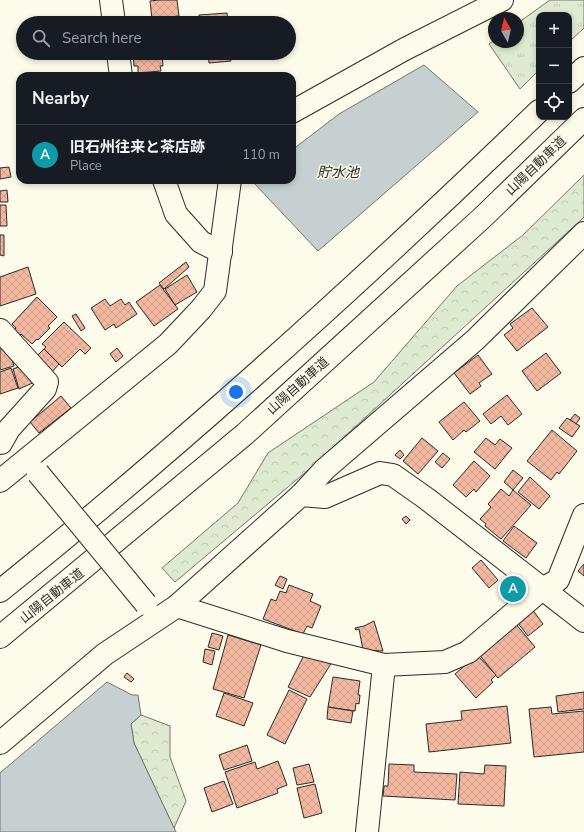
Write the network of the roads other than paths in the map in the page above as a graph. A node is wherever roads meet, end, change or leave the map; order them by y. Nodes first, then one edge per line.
1 (111, 0) edge
2 (502, 0) edge
3 (113, 16) edge
4 (119, 60) edge
5 (584, 68) edge
6 (120, 72) edge
7 (572, 79) edge
8 (296, 110) edge
9 (536, 114) edge
10 (584, 119) edge
11 (165, 184) edge
12 (229, 184) edge
13 (584, 233) edge
14 (220, 252) junction
15 (0, 330) edge
16 (0, 443) edge
17 (32, 467) junction
18 (0, 481) edge
19 (301, 495) junction
20 (584, 515) edge
21 (542, 589) junction
22 (0, 591) edge
23 (161, 609) junction
24 (584, 621) edge
25 (0, 638) edge
26 (384, 665) junction
27 (0, 743) edge
28 (367, 832) edge

1 - 3 main road
2 - 8 main road
4 - 6 main road
5 - 7 main road
9 - 22 main road
10 - 25 main road, 山陽自動車道
11 - 14 main road
12 - 14 main road
13 - 19 main road
14 - 17 main road
15 - 16 main road
16 - 17 main road
17 - 18 main road
17 - 23 main road, bridge
19 - 21 main road
19 - 23 main road
20 - 21 main road
21 - 24 main road
21 - 26 main road
23 - 26 main road
23 - 27 main road
26 - 28 main road

